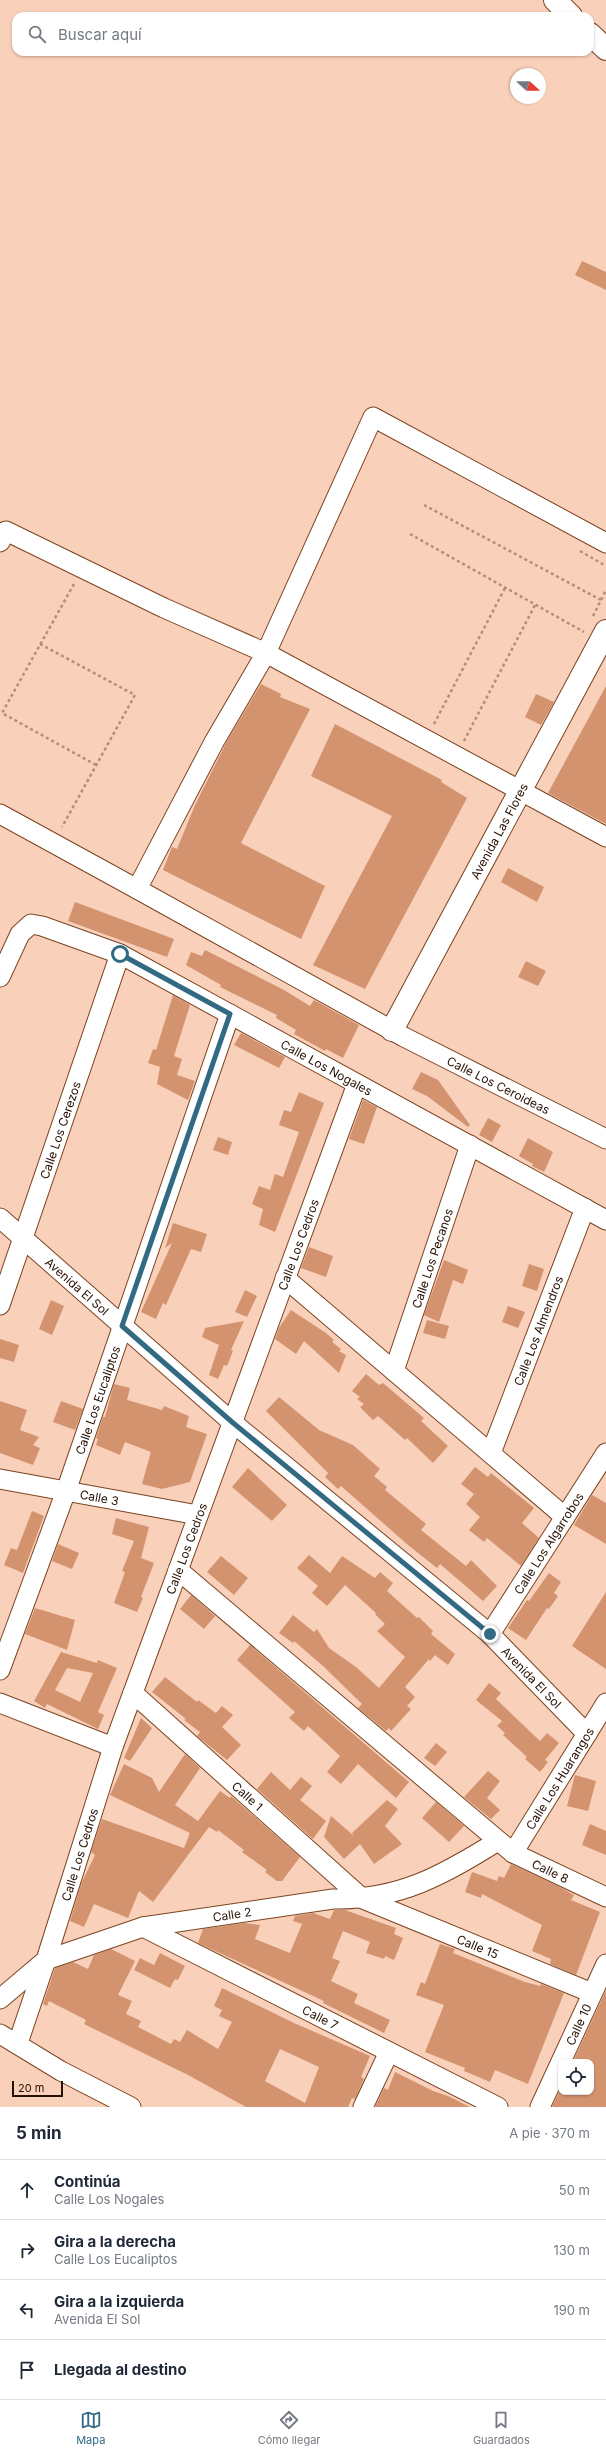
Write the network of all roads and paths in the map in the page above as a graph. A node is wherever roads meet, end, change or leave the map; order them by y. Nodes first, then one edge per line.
1 (555, 0) edge
2 (568, 12) edge
3 (594, 38) edge
4 (606, 49) edge
5 (424, 505) dead end
6 (410, 534) dead end
7 (0, 542) edge
8 (606, 543) edge
9 (83, 568) junction
10 (505, 588) junction
11 (606, 590) edge
12 (601, 600) junction
13 (535, 605) junction
14 (595, 626) edge
15 (40, 644) junction
16 (266, 654) junction
17 (606, 662) edge
18 (425, 740) junction
19 (456, 756) junction
20 (96, 765) junction
21 (527, 794) junction
22 (0, 814) edge
23 (606, 837) edge
24 (53, 844) junction
25 (137, 889) junction
26 (120, 954) junction
27 (0, 977) edge
28 (230, 1014) junction
29 (398, 1033) junction
30 (357, 1084) junction
31 (606, 1139) edge
32 (470, 1145) junction
33 (585, 1208) junction
34 (0, 1218) edge
35 (606, 1220) edge
36 (23, 1238) junction
37 (286, 1278) junction
38 (0, 1305) edge
39 (122, 1326) junction
40 (394, 1371) junction
41 (232, 1422) junction
42 (491, 1453) junction
43 (605, 1456) edge
44 (0, 1479) edge
45 (66, 1490) junction
46 (198, 1515) junction
47 (565, 1517) junction
48 (178, 1570) junction
49 (490, 1634) junction
50 (0, 1670) edge
51 (133, 1693) junction
52 (0, 1703) edge
53 (606, 1703) edge
54 (587, 1734) junction
55 (113, 1747) junction
56 (498, 1841) junction
57 (513, 1853) junction
58 (606, 1897) edge
59 (363, 1900) junction
60 (143, 1927) junction
61 (46, 1960) junction
62 (606, 1964) edge
63 (592, 1993) junction
64 (0, 1999) edge
65 (0, 2034) edge
66 (18, 2043) junction
67 (389, 2052) junction
68 (131, 2107) edge
69 (363, 2107) edge
70 (498, 2107) edge
71 (540, 2107) edge

1 - 2 street
3 - 4 street
5 - 12 path
6 - 10 path
7 - 9 street
8 - 16 street
9 - 15 path
9 - 16 street
10 - 13 path
10 - 18 path
11 - 12 path
12 - 14 path
13 - 14 path
13 - 19 path
14 - 21 street, Avenida Las Flores
15 - 20 path
15 - 20 path
16 - 18 street
16 - 25 street
17 - 21 street, Avenida Las Flores
18 - 19 street
19 - 21 street
20 - 24 path
21 - 23 street
21 - 29 street, Avenida Las Flores
22 - 24 street, Calle Los Ceroideas
24 - 25 street, Calle Los Ceroideas
25 - 29 street, Calle Los Ceroideas
26 - 27 street, Calle Los Nogales
26 - 28 street, Calle Los Nogales
26 - 36 street, Calle Los Cerezos
28 - 30 street, Calle Los Nogales
28 - 39 street, Calle Los Eucaliptos
29 - 31 street, Calle Los Ceroideas
30 - 32 street, Calle Los Nogales
30 - 37 street, Calle Los Cedros
32 - 33 street, Calle Los Nogales
32 - 40 street, Calle Los Pecanos
33 - 35 street, Calle Los Nogales
33 - 42 street, Calle Los Almendros
34 - 36 street, Avenida El Sol
36 - 38 street, Calle Los Cerezos
36 - 39 street, Avenida El Sol
37 - 40 street
37 - 41 street, Calle Los Cedros
39 - 41 street, Avenida El Sol
39 - 45 street, Calle Los Eucaliptos
40 - 42 street
41 - 46 street, Calle Los Cedros
41 - 49 street, Avenida El Sol
42 - 47 street
43 - 47 street, Calle Los Algarrobos
44 - 45 street, Calle 3
45 - 46 street, Calle 3
45 - 50 street, Calle Los Eucaliptos
46 - 48 street, Calle Los Cedros
47 - 49 street, Calle Los Algarrobos
48 - 51 street, Calle Los Cedros
48 - 56 street, Calle 8
49 - 54 street, Avenida El Sol
51 - 55 street, Calle Los Cedros
51 - 59 street, Calle 1
52 - 55 street
53 - 54 street, Calle Los Huarangos
54 - 57 street, Calle Los Huarangos
55 - 61 street, Calle Los Cedros
56 - 57 street, Calle 8
56 - 59 street, Calle 2
57 - 58 street, Calle 8
59 - 60 street, Calle 2
59 - 63 street, Calle 15
60 - 61 street, Calle 2
60 - 67 street, Calle 7
61 - 64 street
61 - 66 street
62 - 63 street, Calle 10
63 - 71 street, Calle 10
65 - 66 street
66 - 68 street
67 - 69 street
67 - 70 street, Calle 7

